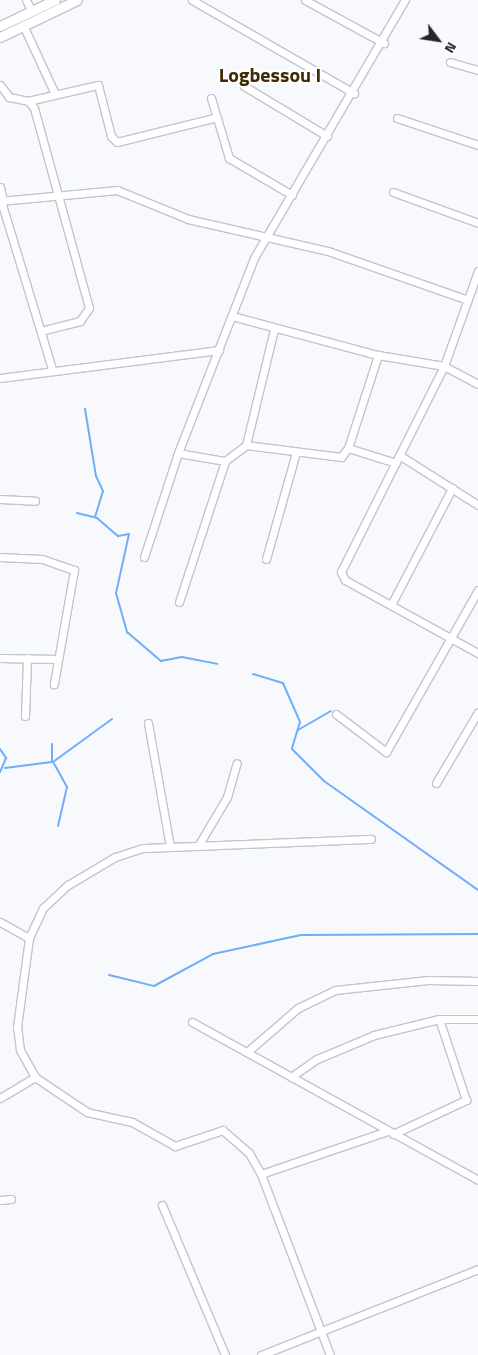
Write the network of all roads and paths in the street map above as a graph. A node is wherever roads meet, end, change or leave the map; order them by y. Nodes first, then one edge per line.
1 (26, 0) edge
2 (55, 0) edge
3 (77, 0) edge
4 (192, 0) edge
5 (306, 0) edge
6 (405, 0) edge
7 (31, 10) junction
8 (23, 25) junction
9 (0, 26) edge
10 (0, 37) edge
11 (384, 44) junction
12 (450, 62) dead end
13 (478, 70) edge
14 (0, 85) edge
15 (244, 86) dead end
16 (354, 93) junction
17 (55, 94) junction
18 (211, 98) dead end
19 (28, 101) junction
20 (217, 117) junction
21 (397, 118) dead end
22 (328, 136) junction
23 (478, 145) edge
24 (0, 187) edge
25 (393, 192) dead end
26 (56, 193) junction
27 (292, 195) junction
28 (1, 201) edge
29 (478, 223) edge
30 (267, 236) junction
31 (478, 271) edge
32 (478, 281) edge
33 (468, 300) junction
34 (232, 316) junction
35 (274, 329) junction
36 (40, 331) junction
37 (220, 350) junction
38 (378, 355) junction
39 (445, 366) junction
40 (52, 369) junction
41 (0, 378) edge
42 (478, 384) edge
43 (246, 445) junction
44 (348, 448) junction
45 (296, 452) junction
46 (178, 453) junction
47 (399, 455) junction
48 (225, 461) junction
49 (396, 463) junction
50 (452, 488) junction
51 (0, 499) edge
52 (35, 500) dead end
53 (478, 506) edge
54 (144, 557) dead end
55 (0, 558) edge
56 (266, 559) dead end
57 (478, 590) edge
58 (179, 602) dead end
59 (392, 603) junction
60 (451, 637) junction
61 (478, 653) edge
62 (0, 658) edge
63 (27, 658) junction
64 (56, 659) junction
65 (54, 684) dead end
66 (478, 712) edge
67 (336, 714) dead end
68 (25, 716) dead end
69 (148, 723) dead end
70 (237, 763) dead end
71 (436, 783) dead end
72 (371, 839) dead end
73 (198, 846) junction
74 (170, 847) junction
75 (0, 922) edge
76 (29, 938) junction
77 (478, 981) edge
78 (439, 1019) junction
79 (478, 1019) edge
80 (192, 1022) dead end
81 (246, 1052) junction
82 (36, 1076) junction
83 (292, 1077) junction
84 (0, 1098) edge
85 (390, 1132) junction
86 (261, 1174) junction
87 (478, 1180) edge
88 (0, 1200) edge
89 (11, 1200) dead end
90 (162, 1205) dead end
91 (478, 1270) edge
92 (320, 1334) junction
93 (225, 1355) edge
94 (261, 1355) edge
95 (330, 1355) edge

1 - 7 street
2 - 7 main road
3 - 8 main road
4 - 16 street
5 - 11 street
6 - 11 street
7 - 9 main road
8 - 10 main road
8 - 17 street
11 - 16 street
12 - 13 street
14 - 19 street
15 - 22 street
16 - 22 street
17 - 19 street
17 - 20 street
18 - 20 street
19 - 26 street
20 - 27 street
21 - 23 street
22 - 27 street
24 - 28 street
25 - 29 street
26 - 28 street
26 - 30 street
26 - 36 street
27 - 30 street
28 - 36 street
30 - 33 street
30 - 34 street
31 - 33 street
32 - 39 street
33 - 39 street
34 - 35 street
34 - 37 street
35 - 38 street
35 - 43 street
36 - 40 street
37 - 40 street
37 - 46 street
38 - 39 street
38 - 44 street
39 - 42 street
39 - 47 street
40 - 41 street
43 - 45 street
43 - 48 street
44 - 45 street
44 - 49 street
45 - 56 street
46 - 48 street
46 - 54 street
47 - 49 street
47 - 50 street
48 - 58 street
49 - 59 street
50 - 53 street
50 - 59 street
51 - 52 street
55 - 64 street
57 - 60 street
59 - 60 street
60 - 61 street
60 - 67 street
62 - 63 street
63 - 64 street
63 - 68 street
64 - 65 street
66 - 71 street
69 - 74 street
70 - 73 street
72 - 73 street
73 - 74 street
74 - 76 street
75 - 76 street
76 - 82 street
77 - 81 street
78 - 79 street
78 - 83 street
78 - 85 street
80 - 81 street
81 - 83 street
82 - 84 street
82 - 86 street
83 - 85 street
85 - 86 street
85 - 87 street
86 - 92 street
88 - 89 street
90 - 93 street
91 - 92 street
92 - 94 street
92 - 95 street

